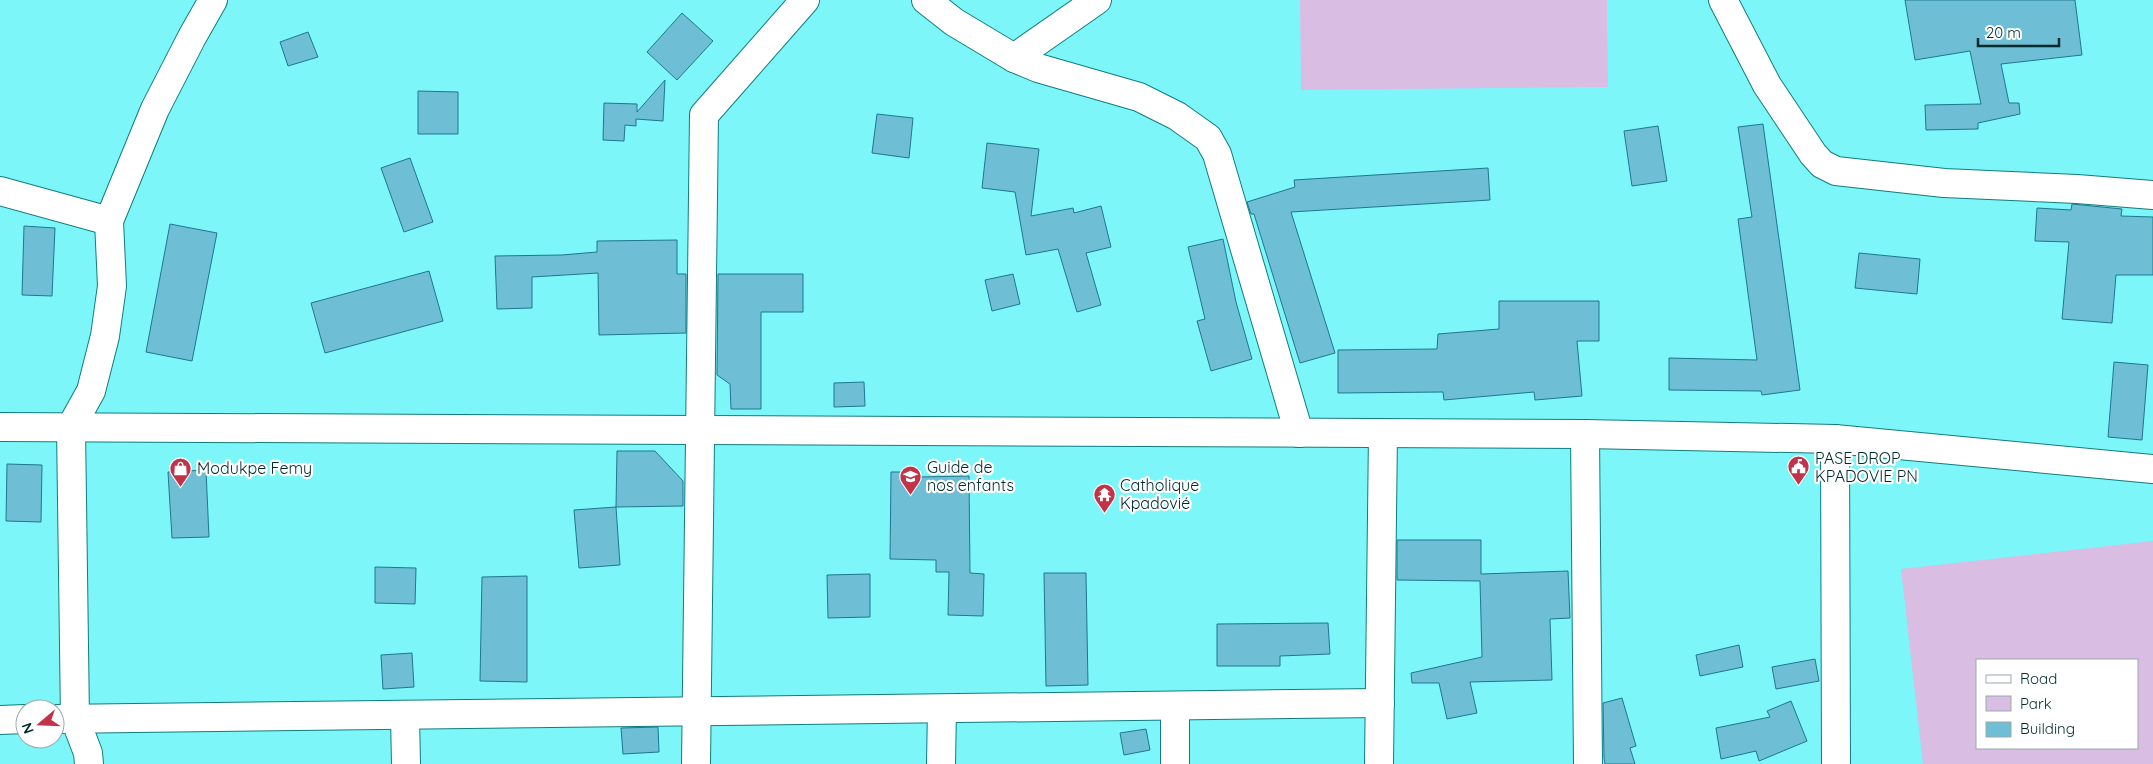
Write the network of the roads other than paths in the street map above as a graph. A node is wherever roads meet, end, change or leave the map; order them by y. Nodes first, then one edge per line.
1 (213, 0) edge
2 (806, 0) edge
3 (926, 0) edge
4 (1098, 0) edge
5 (1723, 0) edge
6 (1014, 58) junction
7 (0, 191) edge
8 (2153, 195) edge
9 (109, 221) junction
10 (0, 427) edge
11 (71, 427) junction
12 (700, 430) junction
13 (1299, 433) junction
14 (1383, 433) junction
15 (1585, 434) junction
16 (1834, 439) junction
17 (2153, 469) edge
18 (1380, 703) junction
19 (1175, 706) junction
20 (942, 709) junction
21 (697, 711) junction
22 (405, 716) junction
23 (65, 719) edge
24 (0, 720) edge
25 (15, 720) edge
26 (89, 764) edge
27 (406, 764) edge
28 (696, 764) edge
29 (941, 764) edge
30 (1175, 764) edge
31 (1379, 764) edge
32 (1588, 764) edge
33 (1836, 764) edge

1 - 9 street
2 - 12 street
3 - 6 street
4 - 6 street
5 - 8 street
6 - 13 street
7 - 9 street
9 - 11 street
10 - 11 street
11 - 12 street
11 - 23 street
12 - 13 street
12 - 21 street
13 - 14 street
14 - 15 street
14 - 18 street
15 - 16 street
15 - 32 street
16 - 17 street
16 - 33 street
18 - 19 street
18 - 31 street
19 - 20 street
19 - 30 street
20 - 21 street
20 - 29 street
21 - 22 street
21 - 28 street
22 - 23 street
22 - 27 street
23 - 26 street
24 - 25 street

